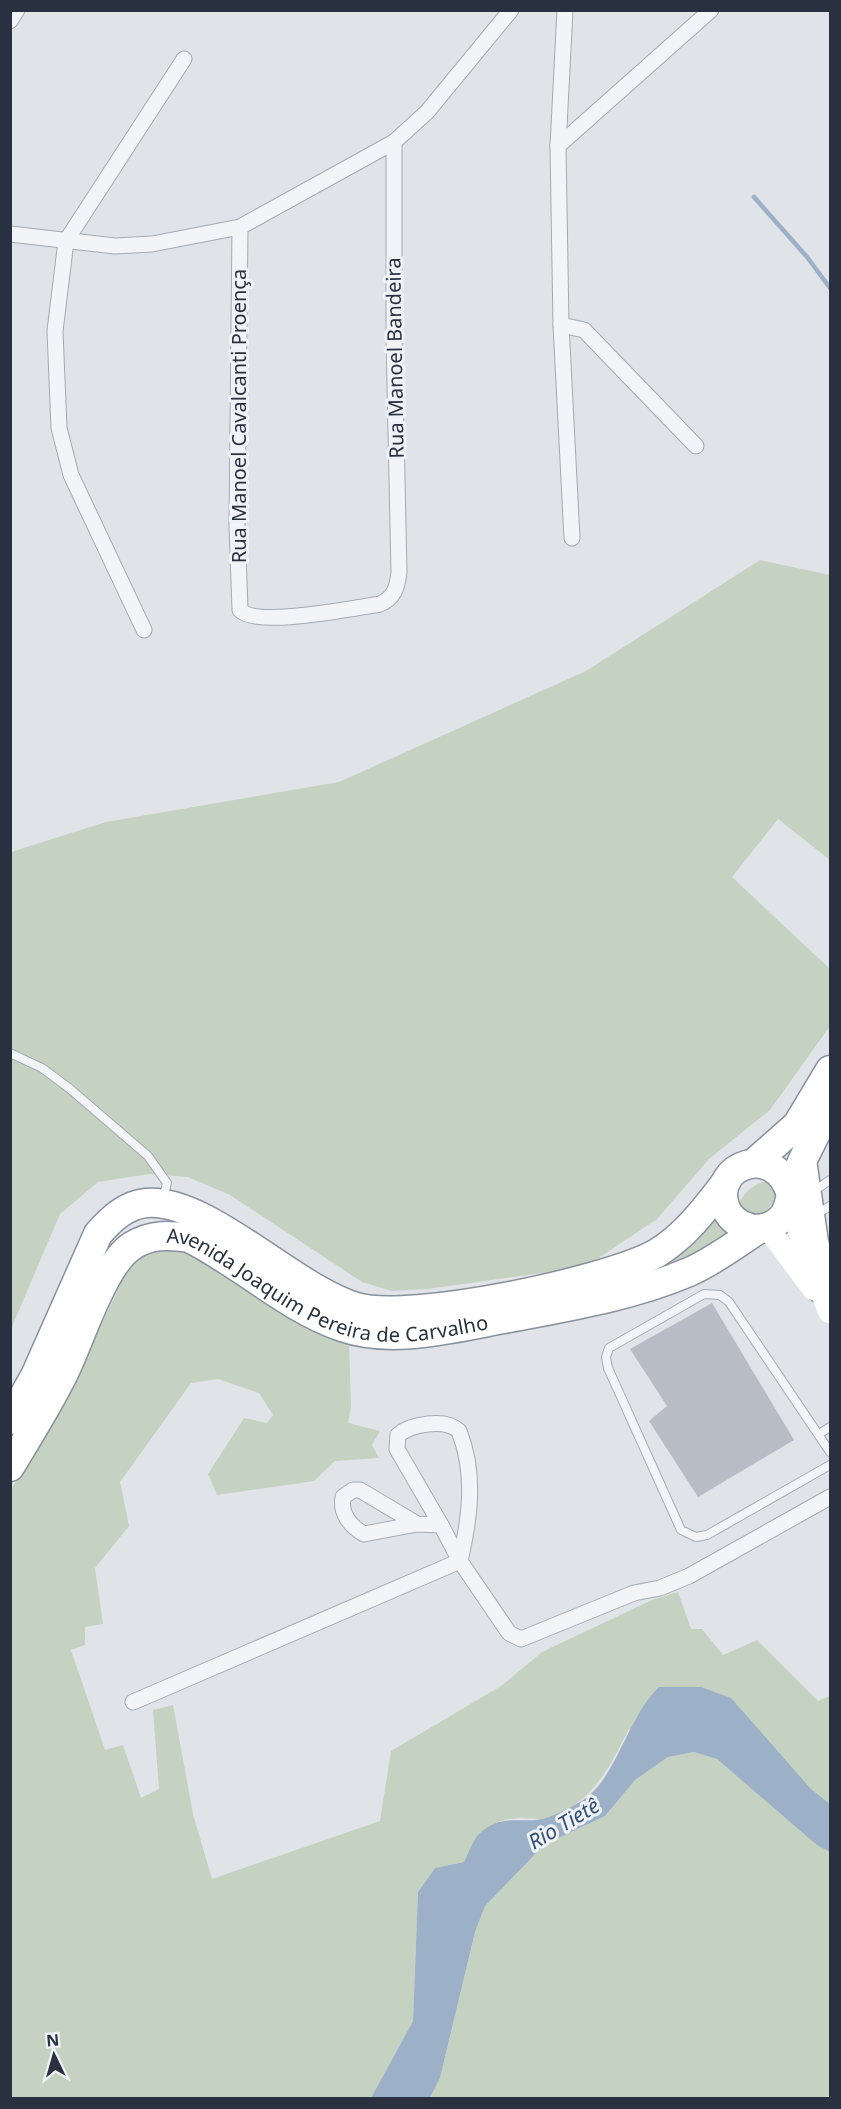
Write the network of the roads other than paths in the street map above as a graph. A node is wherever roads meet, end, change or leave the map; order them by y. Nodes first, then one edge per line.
1 (17, 10) edge
2 (511, 10) edge
3 (565, 10) edge
4 (711, 10) edge
5 (10, 21) edge
6 (184, 59) dead end
7 (394, 142) junction
8 (558, 146) junction
9 (240, 227) junction
10 (10, 234) edge
11 (66, 241) junction
12 (561, 325) junction
13 (696, 446) dead end
14 (572, 538) dead end
15 (238, 604) joint
16 (144, 630) dead end
17 (10, 1053) edge
18 (831, 1070) edge
19 (831, 1106) edge
20 (755, 1162) junction
21 (726, 1182) junction
22 (810, 1199) edge
23 (163, 1203) junction
24 (763, 1228) junction
25 (827, 1306) edge
26 (10, 1420) edge
27 (831, 1427) edge
28 (819, 1434) junction
29 (830, 1449) edge
30 (831, 1465) edge
31 (10, 1467) edge
32 (831, 1497) edge
33 (417, 1524) dead end
34 (441, 1525) junction
35 (460, 1561) junction
36 (133, 1702) dead end

1 - 5 street
2 - 7 street
3 - 8 street
4 - 8 street
6 - 11 street
7 - 9 street
7 - 15 street, Rua Manoel Bandeira
8 - 12 street
9 - 11 street
9 - 15 street, Rua Manoel Cavalcanti Proença
10 - 11 street
11 - 16 street
12 - 13 street
12 - 14 street
17 - 23 lane
18 - 20 highway
19 - 22 highway
20 - 21 highway
20 - 22 highway
21 - 23 highway, Avenida Joaquim Pereira de Carvalho
21 - 24 highway
22 - 24 highway
22 - 25 highway
23 - 26 highway, Avenida Joaquim Pereira de Carvalho
24 - 25 main road
24 - 31 highway, Avenida Joaquim Pereira de Carvalho
27 - 28 lane
28 - 29 lane
28 - 30 lane
32 - 35 street
33 - 34 street
34 - 35 street
34 - 35 street
35 - 36 street

